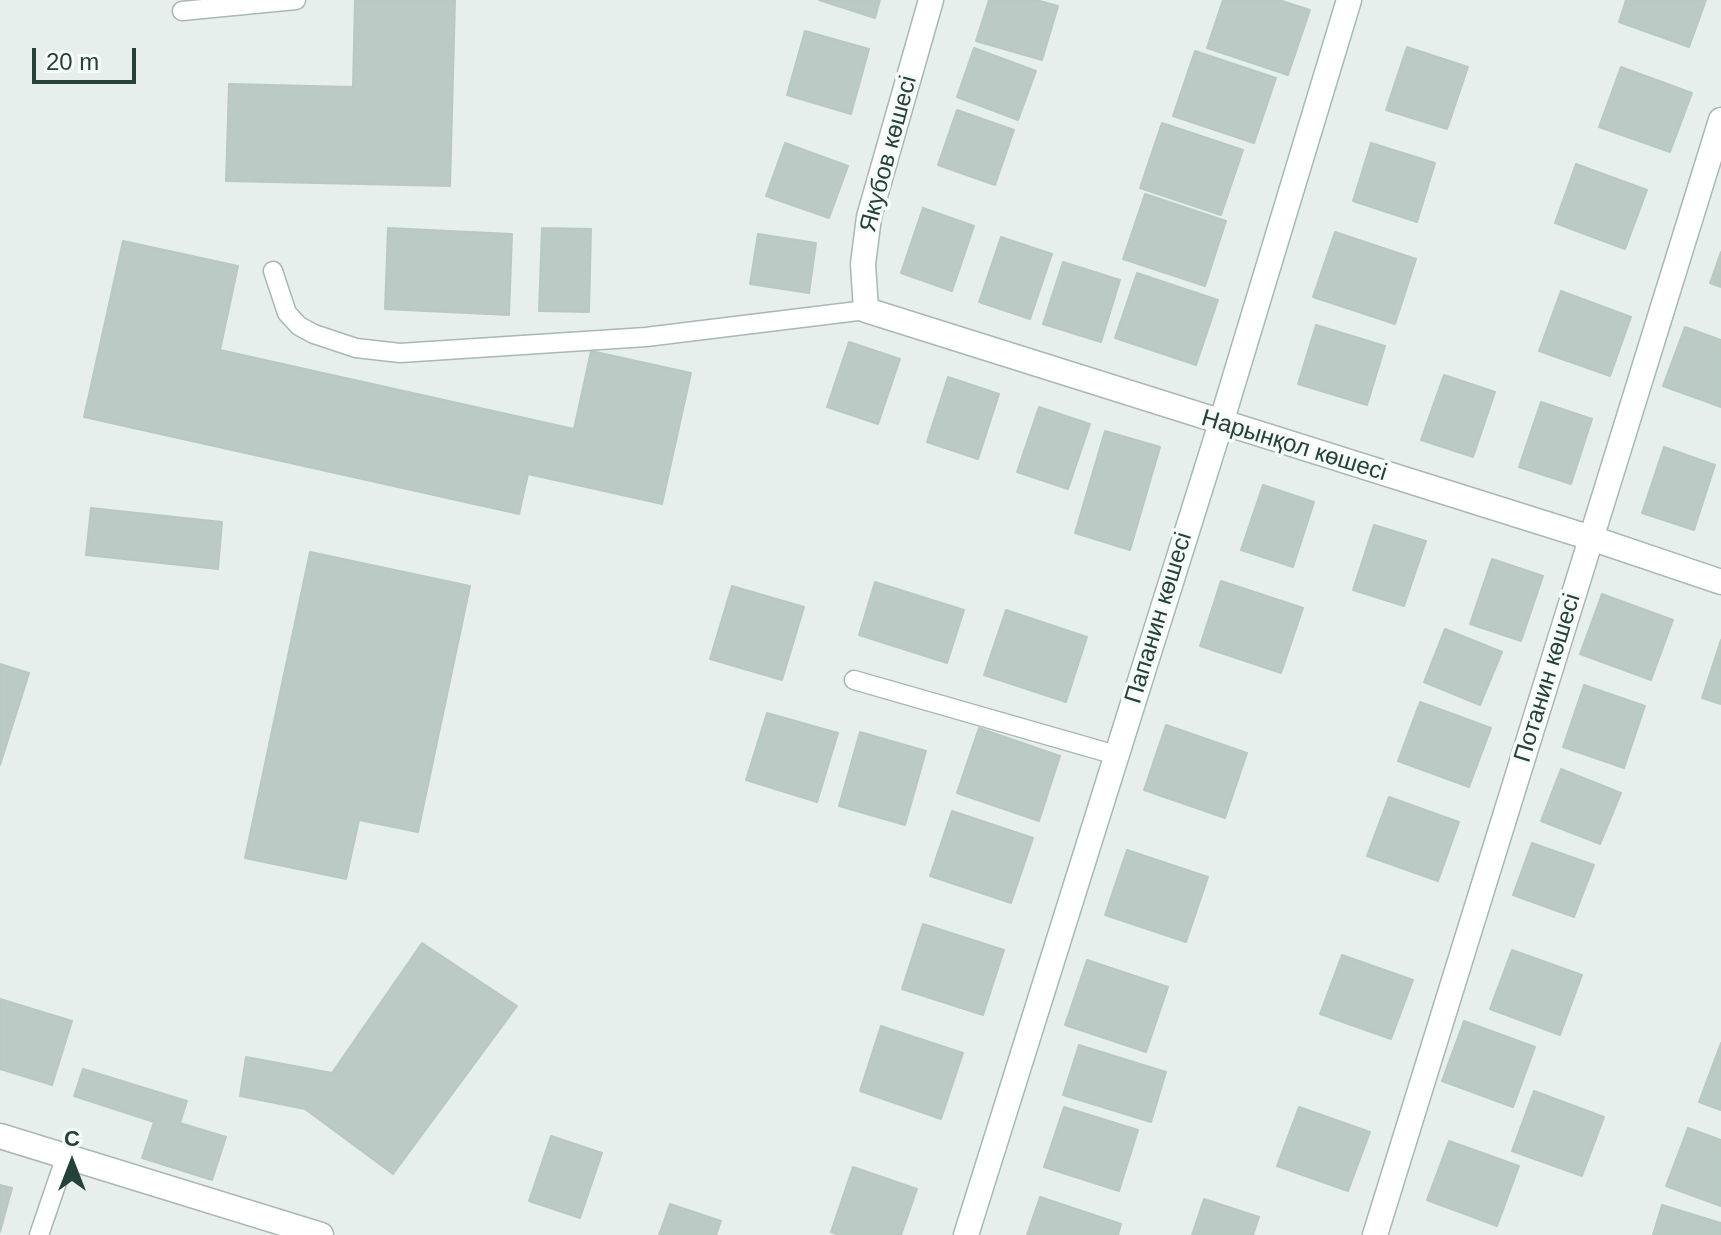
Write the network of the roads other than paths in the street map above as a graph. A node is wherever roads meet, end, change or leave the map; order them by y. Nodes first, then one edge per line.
1 (296, 0) edge
2 (931, 0) edge
3 (1349, 0) edge
4 (182, 11) dead end
5 (1721, 120) edge
6 (273, 271) dead end
7 (866, 310) junction
8 (1221, 423) junction
9 (1591, 538) junction
10 (1721, 582) edge
11 (854, 680) dead end
12 (1116, 755) junction
13 (0, 1136) edge
14 (66, 1156) junction
15 (39, 1235) edge
16 (321, 1235) edge
17 (966, 1235) edge
18 (1375, 1235) edge

1 - 4 lane
2 - 7 street, Якубов көшесі
3 - 8 street, Папанин көшесі
5 - 9 street, Потанин көшесі
6 - 7 lane
7 - 8 street, Нарынқол көшесі
8 - 9 street, Нарынқол көшесі
8 - 12 street, Папанин көшесі
9 - 10 street, Нарынқол көшесі
9 - 18 street, Потанин көшесі
11 - 12 lane
12 - 17 street, Папанин көшесі
13 - 14 street
14 - 15 lane
14 - 16 street

